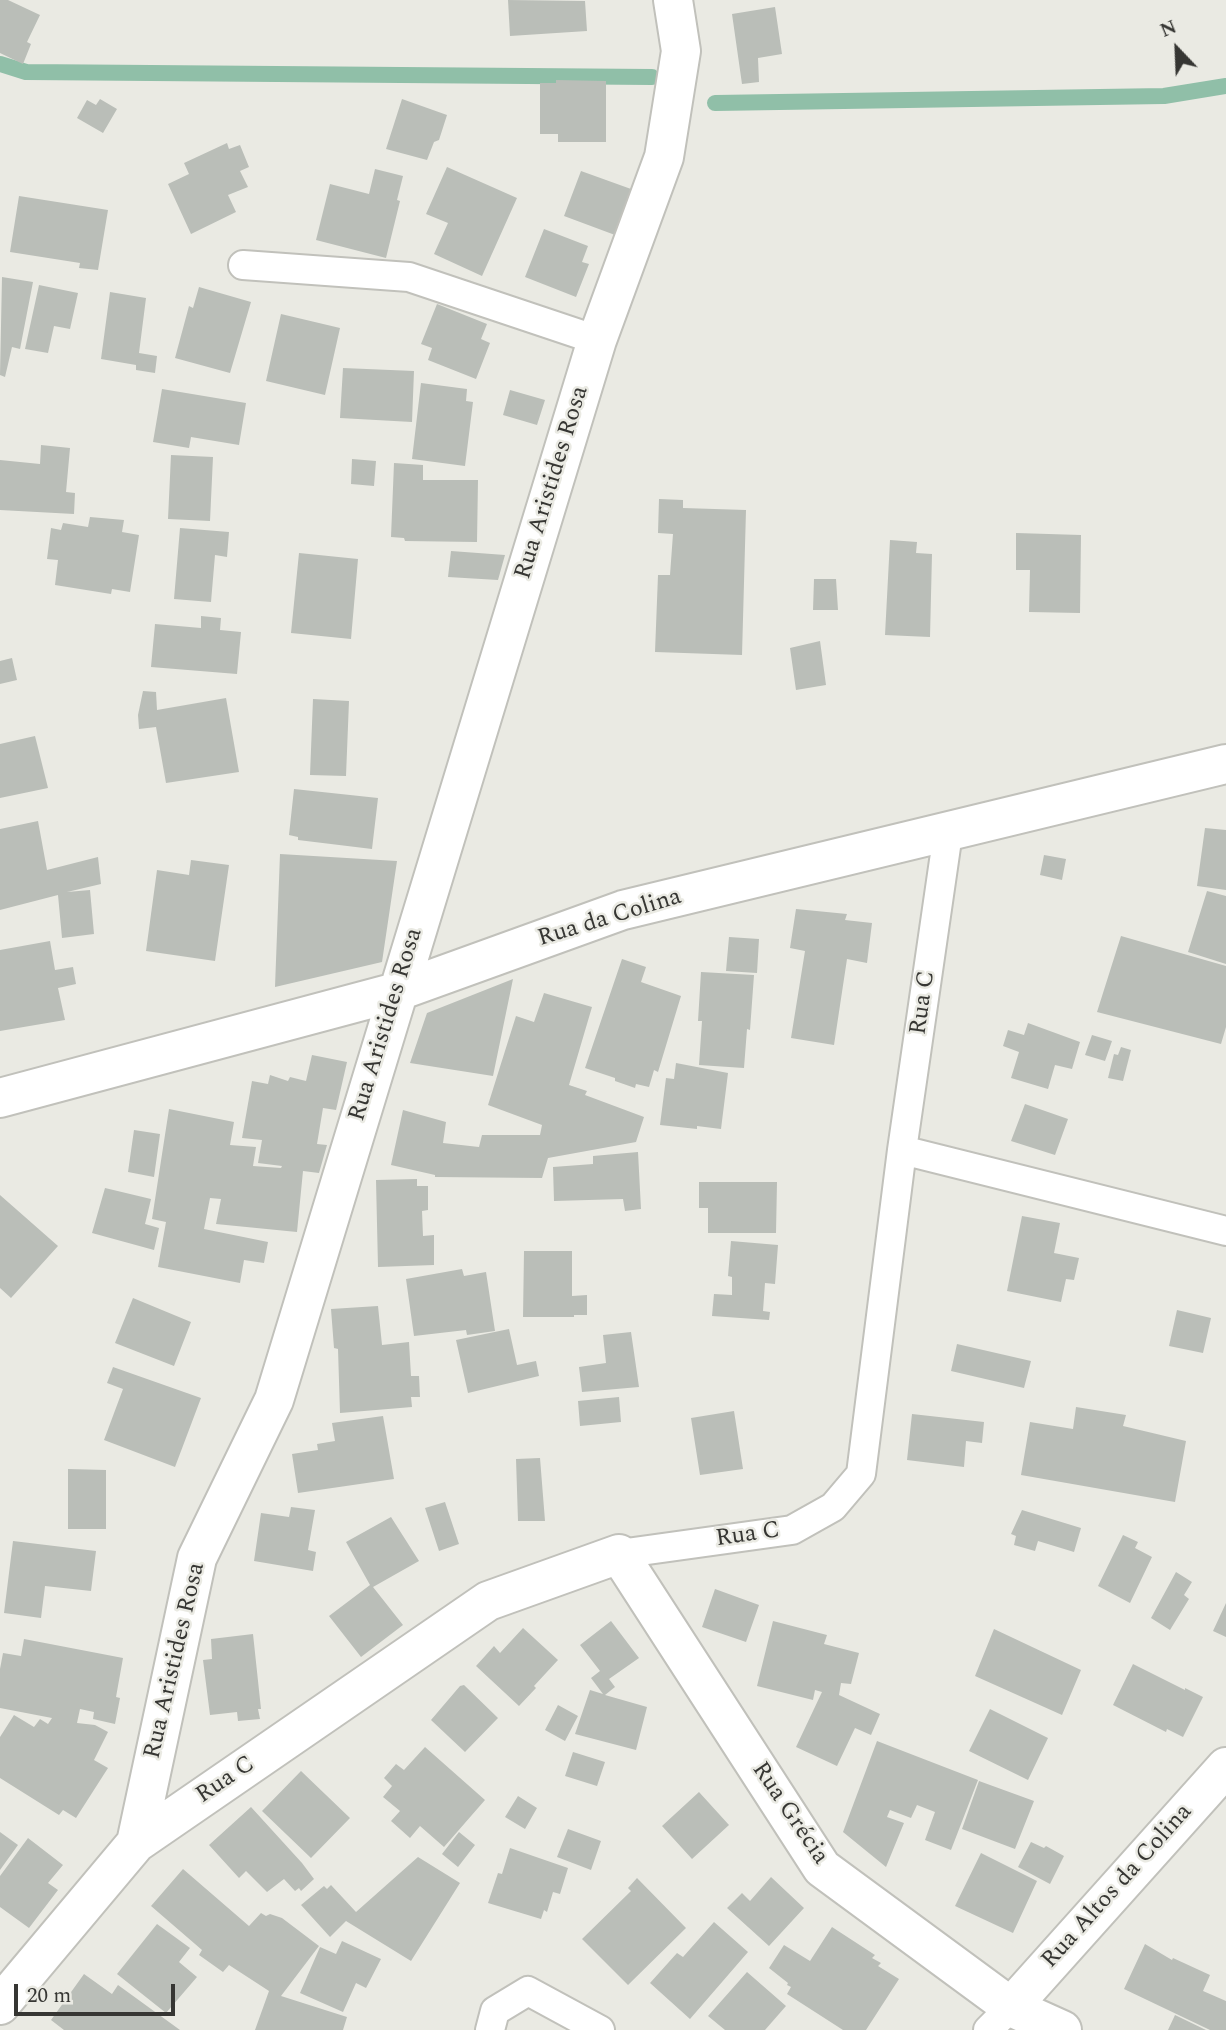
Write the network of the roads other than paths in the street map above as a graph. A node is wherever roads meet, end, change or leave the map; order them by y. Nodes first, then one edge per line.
1 (673, 0) edge
2 (243, 265) dead end
3 (597, 340) junction
4 (1226, 764) edge
5 (948, 833) junction
6 (396, 992) junction
7 (0, 1098) edge
8 (902, 1150) junction
9 (1226, 1231) edge
10 (619, 1554) junction
11 (1226, 1767) edge
12 (136, 1843) junction
13 (0, 2005) edge
14 (1000, 2018) edge
15 (490, 2030) edge
16 (600, 2030) edge
17 (1062, 2030) edge

1 - 3 street, Rua Aristides Rosa
2 - 3 lane
3 - 6 street, Rua Aristides Rosa
4 - 5 street, Rua da Colina
5 - 6 street, Rua da Colina
5 - 8 lane, Rua C
6 - 7 street, Rua da Colina
6 - 12 street, Rua Aristides Rosa
8 - 9 lane
8 - 10 lane, Rua C
10 - 12 street, Rua C
10 - 14 street, Rua Grécia
11 - 14 street, Rua Altos da Colina
12 - 13 street, Rua Aristides Rosa
14 - 17 street, Rua Grécia
15 - 16 lane

